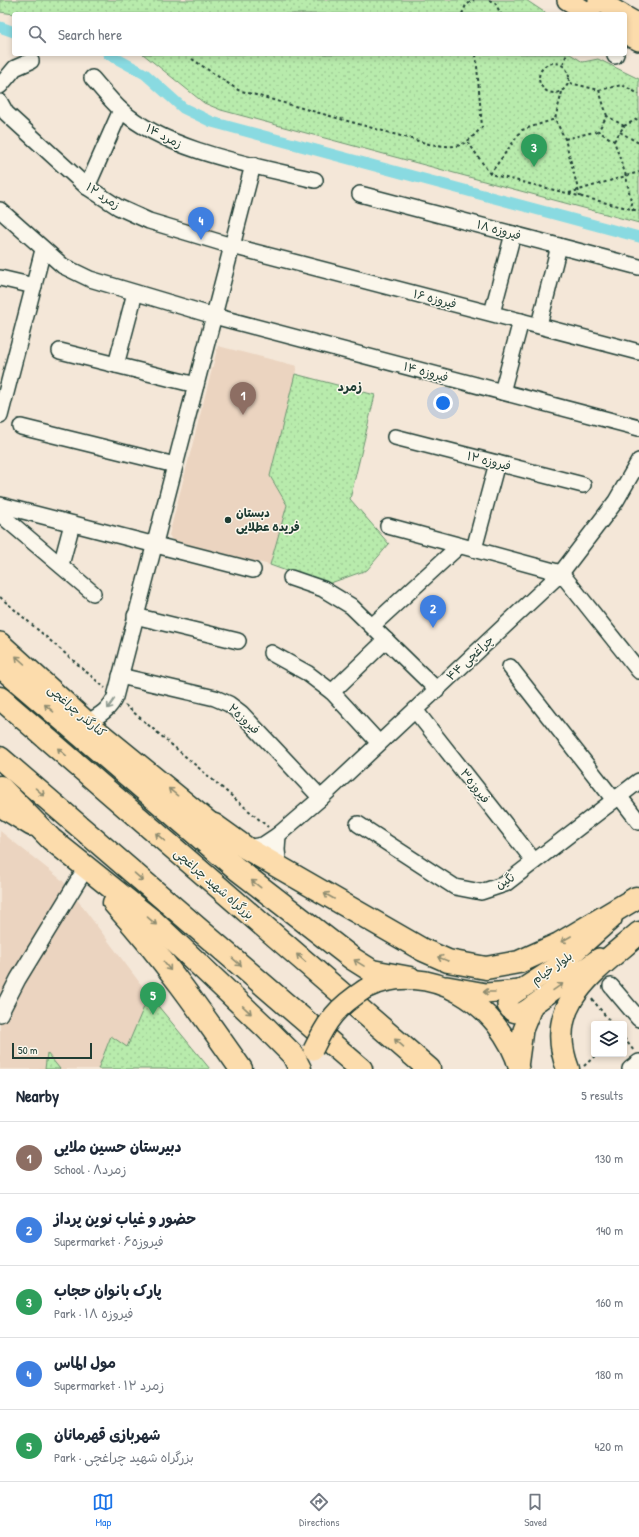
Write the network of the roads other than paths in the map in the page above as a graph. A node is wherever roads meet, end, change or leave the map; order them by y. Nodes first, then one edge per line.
1 (567, 0) edge
2 (598, 0) edge
3 (588, 12) edge
4 (619, 12) edge
5 (627, 22) edge
6 (631, 35) edge
7 (31, 61) dead end
8 (92, 78) dead end
9 (0, 86) edge
10 (0, 102) edge
11 (121, 110) junction
12 (253, 165) junction
13 (315, 180) dead end
14 (87, 187) junction
15 (360, 194) dead end
16 (0, 210) edge
17 (513, 234) junction
18 (232, 246) junction
19 (559, 246) junction
20 (43, 250) junction
21 (639, 266) edge
22 (1, 282) edge
23 (34, 286) junction
24 (135, 293) junction
25 (492, 314) junction
26 (214, 316) junction
27 (521, 321) junction
28 (539, 326) junction
29 (60, 351) dead end
30 (639, 352) edge
31 (116, 365) junction
32 (196, 385) junction
33 (502, 392) junction
34 (0, 416) edge
35 (21, 427) dead end
36 (639, 428) edge
37 (395, 437) dead end
38 (639, 461) edge
39 (497, 463) junction
40 (175, 465) junction
41 (583, 485) dead end
42 (0, 505) edge
43 (0, 514) edge
44 (72, 524) junction
45 (388, 526) dead end
46 (154, 545) junction
47 (459, 546) junction
48 (474, 549) junction
49 (61, 565) junction
50 (254, 570) dead end
51 (561, 573) junction
52 (291, 578) dead end
53 (93, 593) dead end
54 (135, 616) junction
55 (372, 626) junction
56 (386, 640) junction
57 (238, 641) dead end
58 (0, 642) edge
59 (271, 653) dead end
60 (0, 666) edge
61 (510, 667) dead end
62 (639, 671) edge
63 (120, 676) junction
64 (431, 684) dead end
65 (332, 692) junction
66 (0, 698) edge
67 (415, 710) junction
68 (88, 722) junction
69 (379, 743) junction
70 (123, 750) junction
71 (0, 758) edge
72 (639, 781) edge
73 (0, 787) edge
74 (143, 787) junction
75 (320, 798) junction
76 (616, 798) junction
77 (0, 806) edge
78 (176, 816) junction
79 (639, 822) edge
80 (358, 824) dead end
81 (214, 825) junction
82 (278, 835) junction
83 (51, 839) junction
84 (246, 848) junction
85 (68, 852) junction
86 (534, 861) junction
87 (279, 867) junction
88 (84, 872) junction
89 (637, 897) edge
90 (639, 930) edge
91 (639, 933) edge
92 (410, 978) junction
93 (446, 986) junction
94 (611, 986) dead end
95 (520, 990) junction
96 (533, 1005) junction
97 (0, 1014) edge
98 (639, 1019) edge
99 (639, 1062) edge
100 (519, 1068) edge
101 (241, 1069) edge
102 (300, 1069) edge
103 (308, 1069) edge
104 (361, 1069) edge
105 (429, 1069) edge
106 (568, 1069) edge
107 (630, 1069) edge

1 - 3 main road
2 - 4 main road
5 - 6 main road
7 - 9 street
8 - 11 street, زمرد ۱۴
10 - 14 street, زمرد ۱۲
11 - 12 street, زمرد ۱۴
11 - 14 street
12 - 13 street, زمرد ۱۴
12 - 18 street
14 - 18 street, زمرد ۱۲
15 - 17 street, فیروزه ۱۸
16 - 20 street, فیروزه ۱۴
17 - 19 street, فیروزه ۱۸
17 - 25 street
18 - 25 street, فیروزه ۱۶
18 - 26 street
19 - 21 street, فیروزه ۱۸
19 - 28 street
20 - 23 street
20 - 24 street, فیروزه ۱۴
22 - 23 street
23 - 34 street
24 - 26 street, فیروزه ۱۴
24 - 31 street
25 - 27 street, فیروزه ۱۶
26 - 32 street
26 - 33 street, فیروزه ۱۴
27 - 28 street, فیروزه ۱۶
27 - 33 street
28 - 30 street, فیروزه ۱۶
29 - 31 street
31 - 32 street
32 - 40 street
33 - 36 street, فیروزه ۱۴
35 - 40 street
37 - 39 street, فیروزه ۱۲
38 - 51 street, چراغچی ۴۴
39 - 41 street, فیروزه ۱۲
39 - 48 street
40 - 46 street
42 - 44 street
43 - 49 street
44 - 46 street
44 - 49 street
45 - 47 street
46 - 50 street
46 - 54 street
47 - 48 street
47 - 55 street
48 - 51 street
49 - 53 street
51 - 62 street
51 - 67 street, چراغچی ۴۴
52 - 55 street
54 - 57 street
54 - 63 street
55 - 56 street
56 - 64 street
56 - 65 street
68 -> 58 main road, کنارگذر چراغچی
59 - 65 street
74 -> 60 highway
61 - 76 street
63 -> 68 street
63 - 75 street, فیروزه۲
65 - 69 street
105 -> 66 highway, بزرگراه شهید چراغچی
67 - 69 street, چراغچی ۴۴
67 - 86 street, فیروزه۳
68 - 70 main road, کنارگذر چراغچی
69 - 75 street, چراغچی ۴۴
70 - 74 main road, کنارگذر چراغچی
81 -> 70 main road
71 -> 104 highway
72 - 76 street, نگین
73 - 83 highway
74 - 78 highway
75 - 82 street, چراغچی ۴۴
76 - 79 street
76 - 86 street, نگین
77 - 83 main road
78 - 81 highway
92 -> 78 highway
80 - 86 street, نگین
81 - 84 highway
82 - 84 street, چراغچی ۴۴
82 - 87 street
83 - 85 highway
84 - 87 highway
85 - 88 highway
85 -> 102 highway
89 -> 87 highway
88 - 97 street
88 -> 101 highway
89 - 95 main road, بلوار خیام
96 -> 90 main road, بلوار خیام
91 - 106 highway
92 - 93 main road, بلوار خیام
92 - 103 main road, بلوار خیام, bridge
95 -> 93 main road, بلوار خیام
93 - 100 main road
94 - 98 street
95 - 96 main road, بلوار خیام
96 - 100 main road
99 - 107 street

